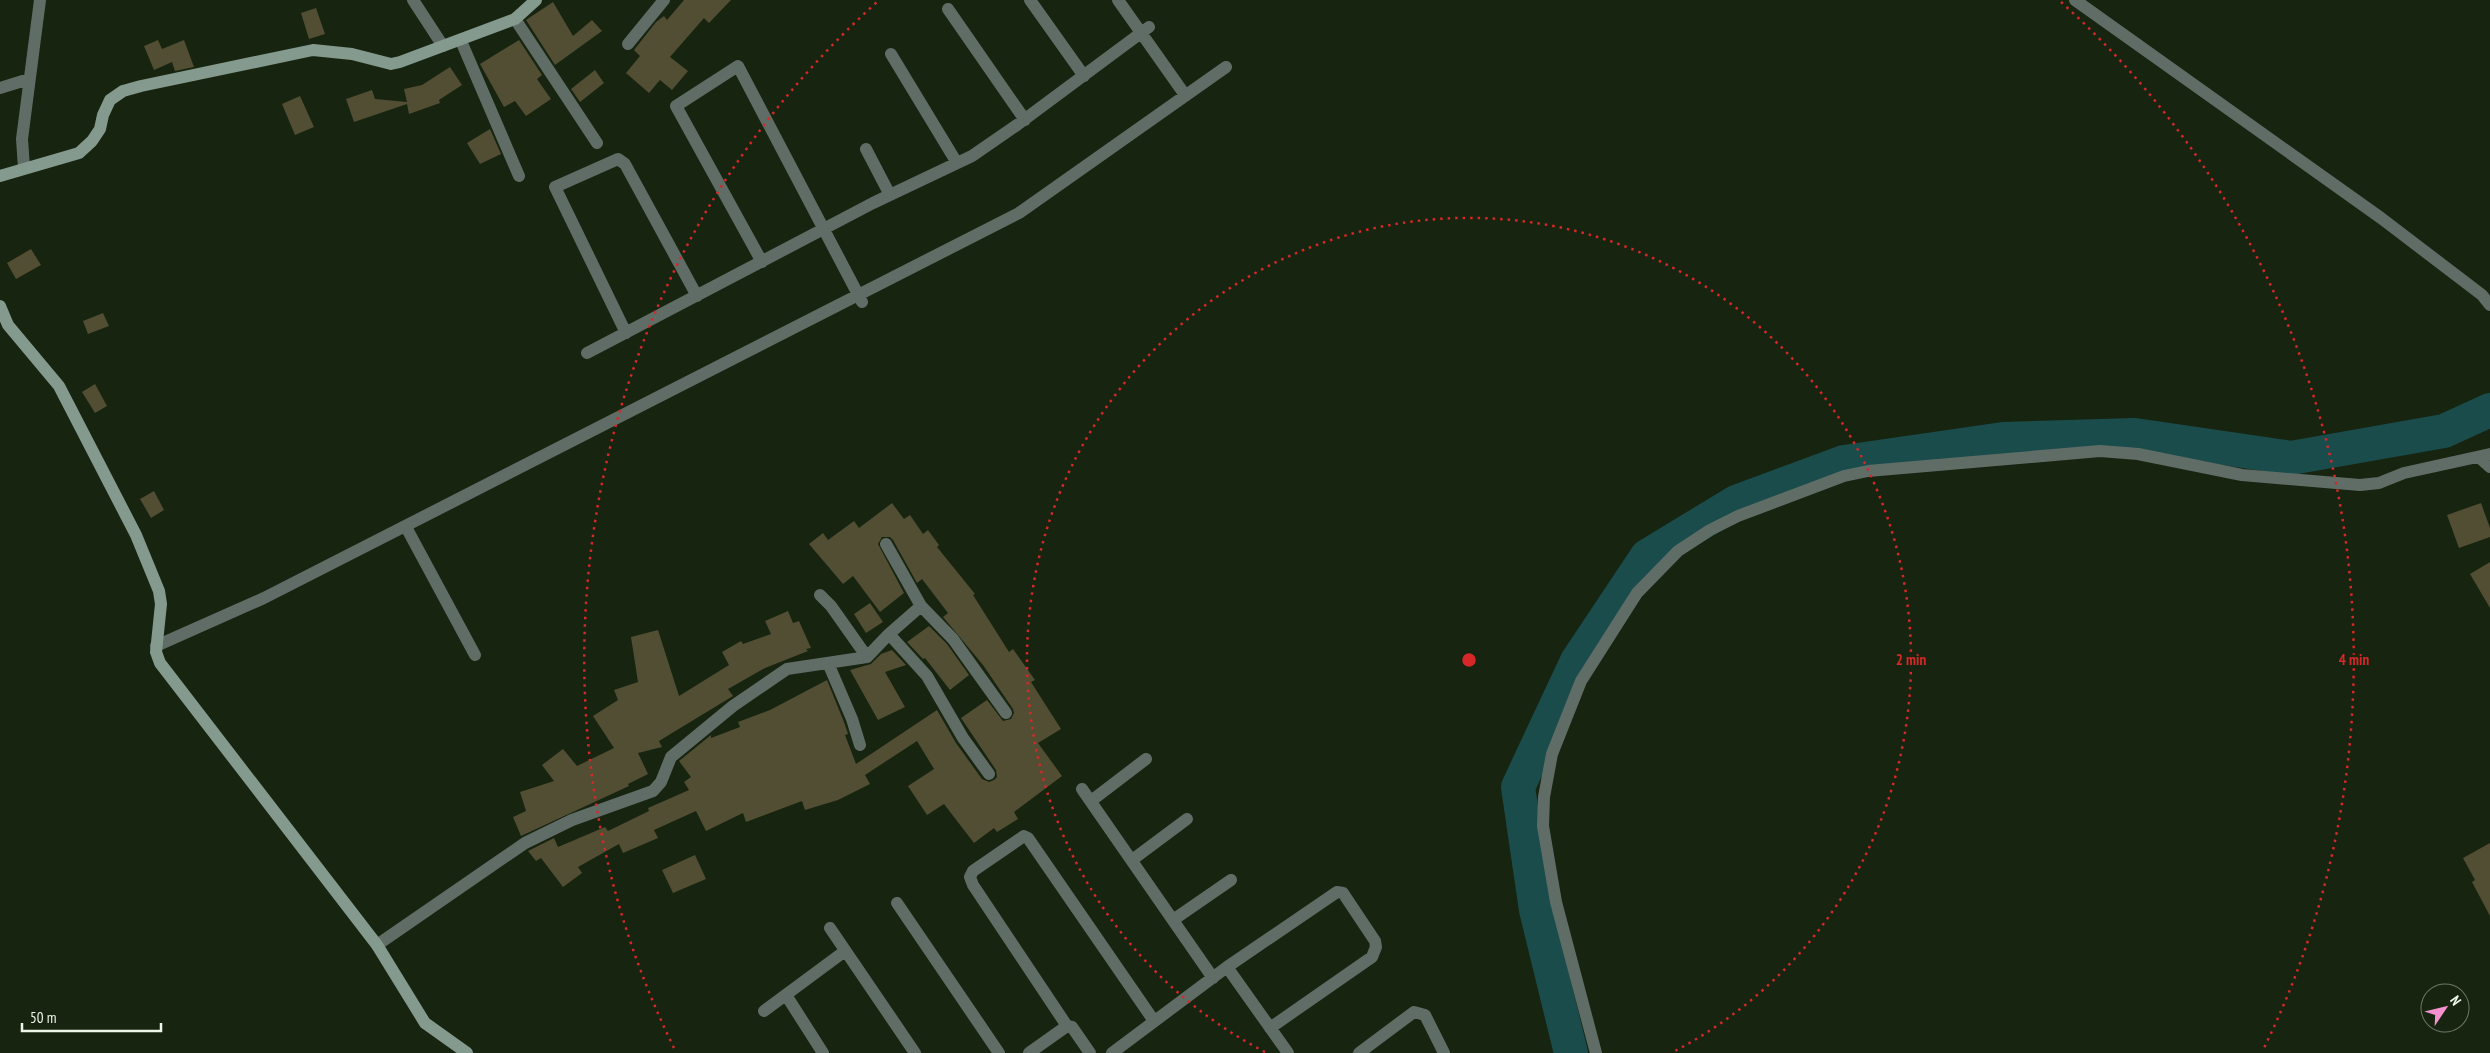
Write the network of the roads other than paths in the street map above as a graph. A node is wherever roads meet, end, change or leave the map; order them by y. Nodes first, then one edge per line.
1 (40, 0) edge
2 (413, 0) edge
3 (536, 0) edge
4 (664, 0) edge
5 (1030, 0) edge
6 (1118, 0) edge
7 (2075, 0) edge
8 (948, 10) dead end
9 (515, 19) junction
10 (1145, 30) junction
11 (461, 41) junction
12 (628, 44) dead end
13 (443, 46) junction
14 (891, 54) dead end
15 (1226, 67) dead end
16 (1084, 76) junction
17 (29, 79) junction
18 (0, 88) edge
19 (1185, 94) junction
20 (1025, 120) junction
21 (598, 143) dead end
22 (866, 149) dead end
23 (957, 163) junction
24 (24, 168) junction
25 (0, 176) edge
26 (519, 176) dead end
27 (890, 195) junction
28 (825, 228) junction
29 (762, 262) junction
30 (697, 296) junction
31 (861, 300) junction
32 (2486, 300) edge
33 (0, 306) edge
34 (626, 333) junction
35 (587, 353) dead end
36 (2485, 456) edge
37 (2490, 467) edge
38 (406, 527) junction
39 (886, 544) dead end
40 (820, 595) dead end
41 (921, 606) junction
42 (889, 634) junction
43 (156, 646) junction
44 (475, 655) dead end
45 (867, 657) junction
46 (828, 663) junction
47 (1006, 713) dead end
48 (860, 745) dead end
49 (1146, 759) dead end
50 (989, 774) dead end
51 (1082, 789) dead end
52 (1091, 802) junction
53 (1187, 819) dead end
54 (1132, 860) junction
55 (1231, 880) dead end
56 (897, 903) dead end
57 (1173, 920) junction
58 (830, 928) dead end
59 (377, 945) junction
60 (845, 951) junction
61 (1227, 967) junction
62 (1214, 978) junction
63 (786, 995) junction
64 (764, 1011) dead end
65 (1154, 1021) junction
66 (1067, 1026) junction
67 (1270, 1028) junction
68 (467, 1053) edge
69 (823, 1053) edge
70 (915, 1053) edge
71 (999, 1053) edge
72 (1029, 1053) edge
73 (1090, 1053) edge
74 (1112, 1053) edge
75 (1288, 1053) edge
76 (1359, 1053) edge
77 (1444, 1053) edge
78 (1596, 1053) edge

1 - 17 street
2 - 13 street
3 - 9 street
4 - 12 street
5 - 16 street
6 - 10 street
7 - 32 street
8 - 20 street
9 - 11 street
9 - 21 street
10 - 16 street
10 - 19 street
11 - 13 street
11 - 26 street
13 - 24 street
14 - 23 street
15 - 19 street
16 - 20 street
17 - 18 street
17 - 24 street
19 - 31 street
20 - 23 street
22 - 27 street
23 - 27 street
24 - 25 street
27 - 28 street
28 - 29 street
28 - 29 street
28 - 31 street
29 - 30 street
30 - 34 street
30 - 34 street
31 - 38 street
33 - 43 street
34 - 35 street
36 - 37 street
36 - 78 street
38 - 43 street
38 - 44 street
39 - 41 street
40 - 45 street
41 - 42 street
41 - 47 street
42 - 45 street
42 - 50 street
43 - 59 street
45 - 46 street
46 - 48 street
46 - 59 street
49 - 52 street
51 - 52 street
52 - 54 street
53 - 54 street
54 - 57 street
55 - 57 street
56 - 71 street
57 - 62 street
58 - 60 street
59 - 68 street
60 - 63 street
60 - 70 street
61 - 62 street
61 - 67 street
61 - 67 street
62 - 65 street
63 - 64 street
63 - 69 street
65 - 66 street
65 - 74 street
66 - 72 street
66 - 73 street
67 - 75 street
76 - 77 street

